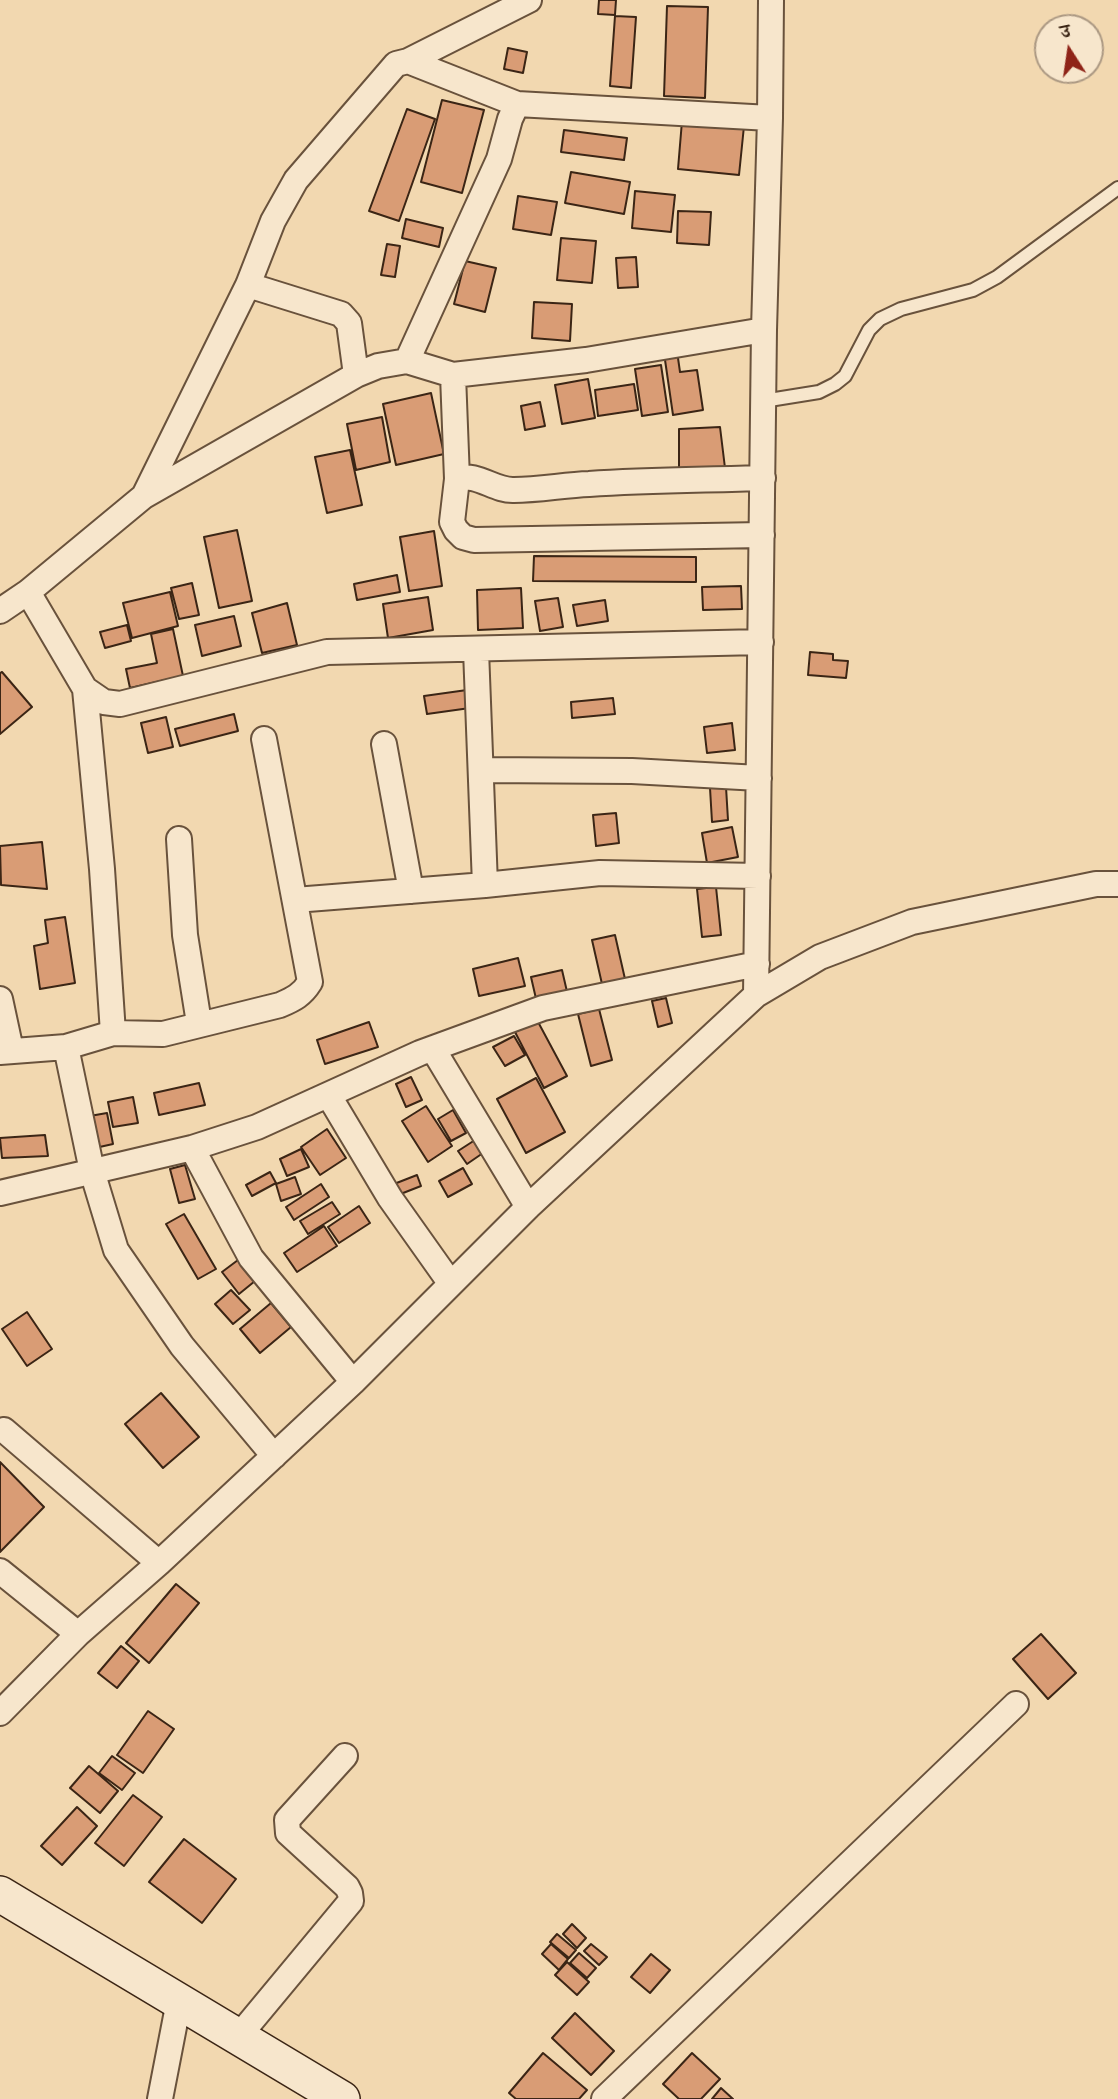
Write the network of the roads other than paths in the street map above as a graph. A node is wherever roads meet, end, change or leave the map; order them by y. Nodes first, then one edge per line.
1 (529, 0) edge
2 (771, 0) edge
3 (408, 61) junction
4 (517, 104) junction
5 (770, 118) junction
6 (1118, 188) edge
7 (248, 285) junction
8 (764, 330) junction
9 (407, 361) junction
10 (356, 375) junction
11 (453, 375) junction
12 (763, 401) junction
13 (762, 478) junction
14 (457, 479) junction
15 (144, 496) junction
16 (762, 535) junction
17 (29, 592) junction
18 (0, 611) edge
19 (761, 642) junction
20 (476, 650) junction
21 (85, 689) junction
22 (264, 739) dead end
23 (384, 744) dead end
24 (481, 770) junction
25 (759, 779) junction
26 (180, 839) dead end
27 (758, 876) junction
28 (1118, 884) edge
29 (485, 885) junction
30 (411, 891) junction
31 (295, 900) junction
32 (757, 964) junction
33 (757, 995) junction
34 (0, 999) edge
35 (200, 1023) junction
36 (113, 1033) junction
37 (66, 1047) junction
38 (433, 1049) junction
39 (6, 1051) edge
40 (329, 1096) junction
41 (192, 1148) junction
42 (92, 1171) junction
43 (0, 1193) edge
44 (528, 1207) junction
45 (451, 1284) junction
46 (353, 1382) junction
47 (4, 1430) dead end
48 (274, 1456) junction
49 (159, 1563) junction
50 (0, 1570) edge
51 (78, 1634) junction
52 (1016, 1704) dead end
53 (0, 1713) edge
54 (345, 1756) dead end
55 (0, 1894) edge
56 (179, 2001) junction
57 (238, 2037) junction
58 (617, 2096) edge
59 (160, 2099) edge
60 (342, 2099) edge

1 - 3 street
2 - 5 street
3 - 4 street
3 - 7 street
4 - 5 street
4 - 9 street
5 - 8 street
6 - 12 lane
7 - 10 street
7 - 15 street
8 - 11 street
8 - 12 street
9 - 10 street
9 - 11 street
10 - 15 street
11 - 14 street
12 - 13 street
13 - 14 street
13 - 16 street
14 - 16 street
15 - 17 street
16 - 19 street
17 - 18 street
17 - 21 street
19 - 20 street
19 - 25 street
20 - 21 street
20 - 24 street
21 - 36 street
22 - 31 street
23 - 30 street
24 - 25 street
24 - 29 street
25 - 27 street
26 - 35 street
27 - 29 street
27 - 32 street
28 - 33 street
29 - 30 street
30 - 31 street
31 - 35 street
32 - 33 street
32 - 38 street
33 - 44 street
34 - 39 street
35 - 36 street
36 - 37 street
37 - 39 street
37 - 42 street
38 - 40 street
38 - 44 street
40 - 41 street
40 - 45 street
41 - 42 street
41 - 46 street
42 - 43 street
42 - 48 street
44 - 45 street
45 - 46 street
46 - 48 street
47 - 49 street
48 - 49 street
49 - 51 street
50 - 51 street
51 - 53 street
52 - 58 street
54 - 57 street
55 - 56 street
56 - 57 street
56 - 59 street
57 - 60 street

